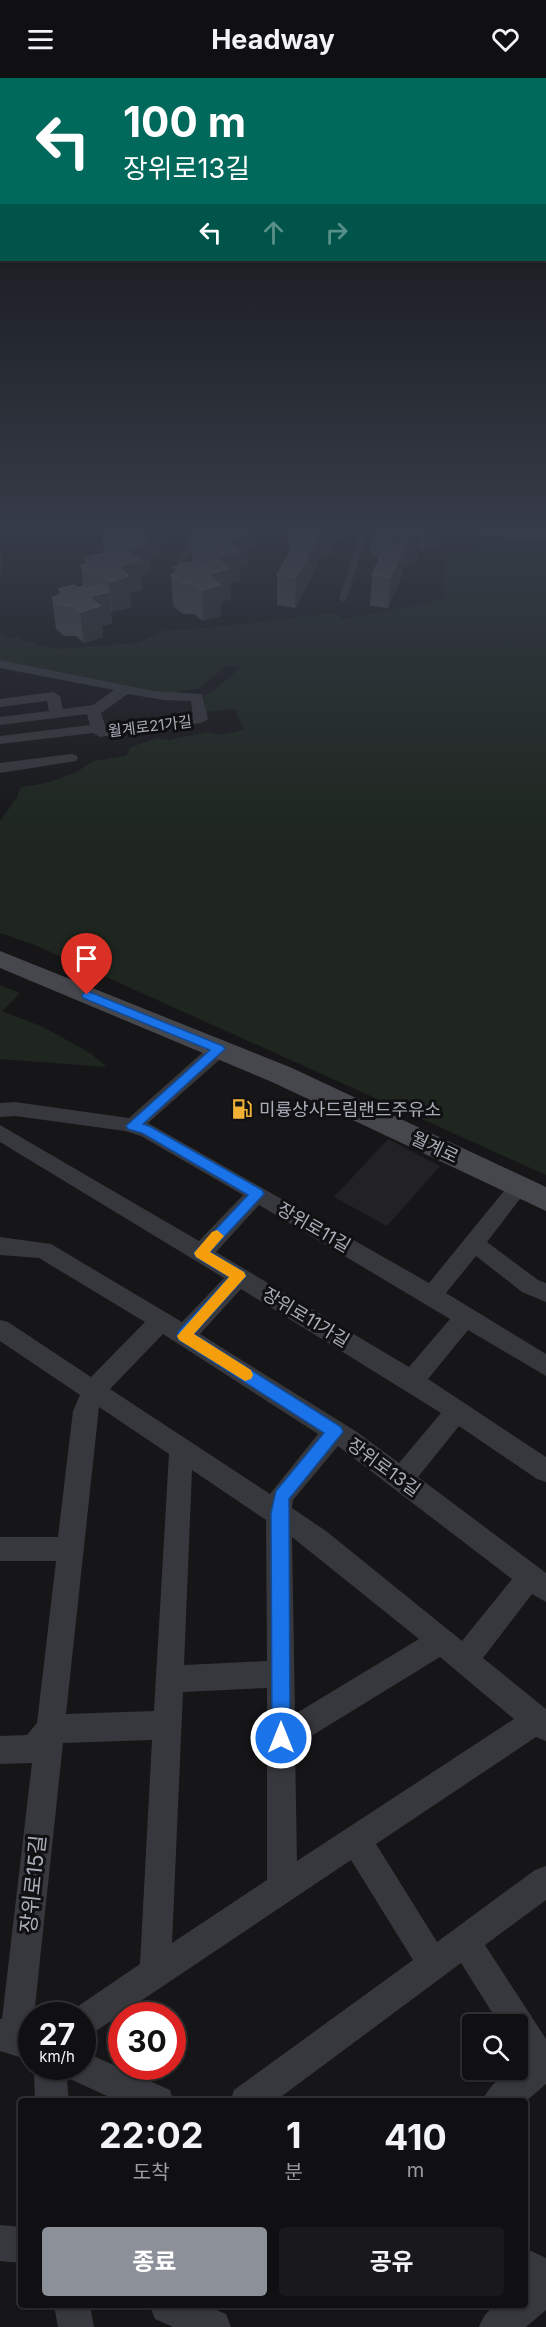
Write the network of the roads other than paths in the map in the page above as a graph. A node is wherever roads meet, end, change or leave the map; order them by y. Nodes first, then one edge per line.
1 (0, 664) edge
2 (125, 689) junction
3 (0, 703) edge
4 (96, 709) junction
5 (57, 714) junction
6 (0, 721) edge
7 (98, 728) junction
8 (0, 740) edge
9 (71, 759) dead end
10 (0, 768) edge
11 (0, 959) edge
12 (219, 1049) junction
13 (0, 1110) edge
14 (132, 1126) junction
15 (0, 1132) edge
16 (519, 1187) junction
17 (257, 1194) junction
18 (546, 1200) edge
19 (474, 1244) junction
20 (0, 1246) edge
21 (201, 1253) junction
22 (239, 1276) junction
23 (546, 1293) edge
24 (432, 1295) junction
25 (466, 1316) junction
26 (161, 1321) junction
27 (0, 1329) edge
28 (184, 1336) junction
29 (546, 1366) edge
30 (412, 1381) junction
31 (94, 1390) junction
32 (457, 1411) junction
33 (335, 1432) junction
34 (181, 1448) junction
35 (546, 1471) edge
36 (401, 1479) junction
37 (279, 1513) junction
38 (0, 1549) edge
39 (69, 1549) junction
40 (538, 1583) edge
41 (441, 1641) junction
42 (464, 1660) junction
43 (281, 1674) junction
44 (170, 1679) junction
45 (542, 1724) edge
46 (168, 1725) junction
47 (50, 1729) junction
48 (281, 1738) junction
49 (0, 1750) edge
50 (356, 1840) junction
51 (546, 1881) edge
52 (282, 1889) junction
53 (465, 1941) junction
54 (433, 1964) junction
55 (155, 1972) junction
56 (96, 2011) edge
57 (16, 2039) edge
58 (545, 2064) edge
59 (96, 2073) edge
60 (51, 2080) edge
61 (52, 2098) edge
62 (149, 2098) edge
63 (251, 2098) edge
64 (503, 2098) edge
65 (0, 2243) edge
66 (18, 2245) edge
67 (528, 2267) edge
68 (546, 2276) edge
69 (546, 2286) edge
70 (528, 2302) edge
71 (72, 2308) edge
72 (172, 2308) edge
73 (520, 2308) edge
74 (76, 2327) edge
75 (213, 2327) edge
76 (497, 2327) edge

1 - 2 street, 월계로21가길
2 - 4 street, 월계로21가길
2 - 7 street, 월계로21가길
3 - 5 street
4 - 5 street
4 - 7 street, 월계로21가길
5 - 6 street
7 - 8 street
9 - 10 street
11 - 12 main road, 월계로
12 - 14 street
12 - 16 main road, 월계로
13 - 14 street, 장위로11길
14 - 17 street, 장위로11길
15 - 21 street, 장위로11가길
16 - 18 main road, 월계로
16 - 19 street
17 - 21 street
17 - 24 street, 장위로11길
19 - 23 street
19 - 24 street
20 - 26 street, 장위로13길
21 - 22 street, 장위로11가길
22 - 28 street
22 - 30 street, 장위로11가길
24 - 25 street, 장위로11길
25 - 29 street, 장위로11길
25 - 30 street
26 - 28 street, 장위로13길
26 - 31 street, 장위로15길
27 - 31 street
28 - 33 street, 장위로13길
30 - 32 street, 장위로11가길
31 - 34 street
31 - 39 street, 장위로15길
32 - 35 street, 장위로11가길
32 - 36 street
33 - 36 street, 장위로13길
33 - 37 street
34 - 37 street
34 - 44 street
36 - 40 street, 장위로13길
37 - 41 street
37 - 43 street
38 - 39 street
39 - 47 street, 장위로15길
40 - 42 street
41 - 42 street
41 - 48 street
42 - 45 street
43 - 44 street
43 - 48 street
44 - 46 street
45 - 50 street
46 - 47 street
46 - 55 street
47 - 49 street
47 - 57 street, 장위로15길
48 - 52 street
50 - 52 street
50 - 54 street
51 - 53 street
52 - 55 street
53 - 54 street
53 - 58 street
54 - 63 street
55 - 56 street
58 - 64 street
59 - 62 street
60 - 61 street
65 - 66 street
67 - 68 street
69 - 70 street
71 - 74 street
72 - 75 street
73 - 76 street

